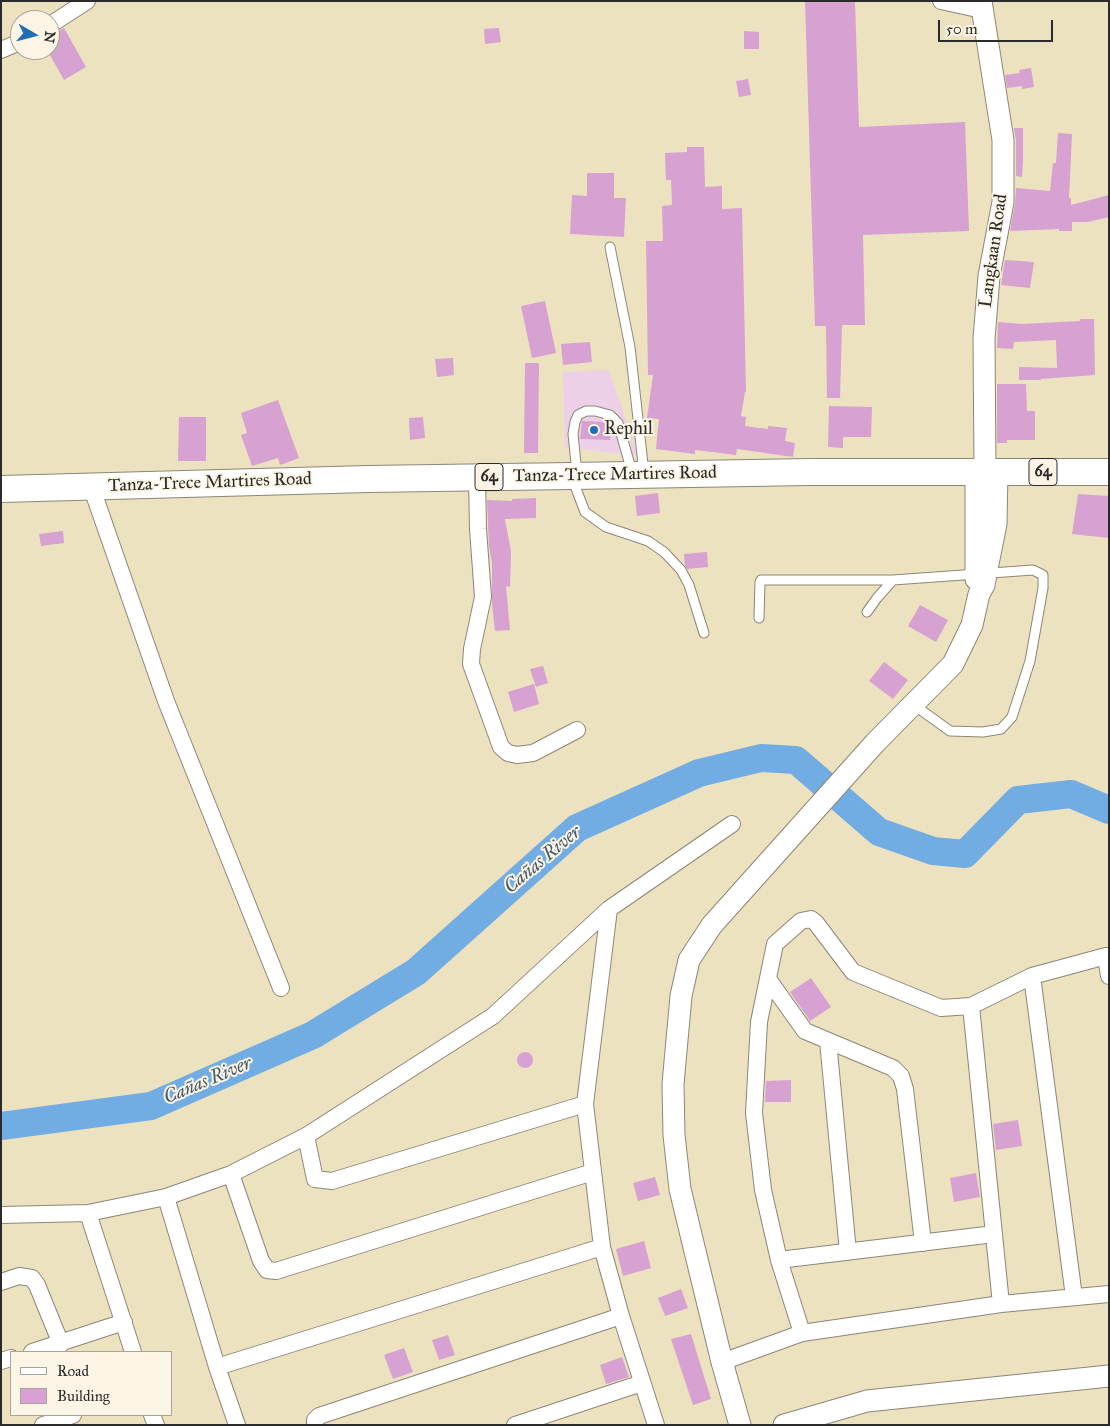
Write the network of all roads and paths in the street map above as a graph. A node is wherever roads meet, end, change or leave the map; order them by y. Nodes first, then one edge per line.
1 (87, 1) edge
2 (941, 1) edge
3 (981, 5) edge
4 (60, 19) edge
5 (610, 246) dead end
6 (986, 472) junction
7 (1109, 472) edge
8 (639, 475) junction
9 (574, 476) junction
10 (477, 477) junction
11 (91, 486) junction
12 (1, 489) edge
13 (892, 580) junction
14 (980, 581) junction
15 (867, 612) dead end
16 (759, 618) dead end
17 (704, 633) dead end
18 (914, 705) junction
19 (577, 730) dead end
20 (732, 824) dead end
21 (609, 909) junction
22 (1108, 956) edge
23 (1032, 976) junction
24 (1109, 976) edge
25 (768, 979) junction
26 (281, 988) dead end
27 (971, 1006) junction
28 (828, 1041) junction
29 (585, 1104) junction
30 (306, 1136) junction
31 (593, 1172) junction
32 (231, 1174) junction
33 (166, 1198) junction
34 (88, 1213) junction
35 (1, 1215) edge
36 (994, 1234) junction
37 (923, 1243) junction
38 (602, 1247) junction
39 (848, 1252) junction
40 (779, 1260) junction
41 (1, 1282) edge
42 (1109, 1294) edge
43 (1074, 1297) junction
44 (1000, 1304) junction
45 (621, 1316) junction
46 (124, 1322) junction
47 (802, 1333) junction
48 (61, 1344) junction
49 (36, 1351) edge
50 (133, 1351) edge
51 (722, 1362) junction
52 (217, 1367) junction
53 (1109, 1376) edge
54 (642, 1383) junction
55 (70, 1416) edge
56 (817, 1420) edge
57 (42, 1425) edge
58 (237, 1425) edge
59 (315, 1425) edge
60 (515, 1425) edge
61 (656, 1425) edge
62 (740, 1425) edge
63 (784, 1425) edge

1 - 4 street
2 - 3 street
3 - 6 street, Langkaan Road
5 - 8 lane
6 - 7 main road, Tanza-Trece Martires Road / 64
6 - 8 main road, Tanza-Trece Martires Road / 64
6 - 14 street, Langkaan Road
8 - 9 main road, Tanza-Trece Martires Road / 64
8 - 9 lane
9 - 10 main road, Tanza-Trece Martires Road / 64
9 - 17 lane
10 - 11 main road, Tanza-Trece Martires Road / 64
10 - 19 street
11 - 12 main road, Tanza-Trece Martires Road / 64
11 - 26 street
13 - 14 lane
13 - 15 lane
13 - 16 lane
14 - 18 street, Langkaan Road
14 - 18 lane
18 - 51 street, Langkaan Road
20 - 21 street
21 - 29 street
21 - 30 street
22 - 23 street
22 - 24 street
23 - 27 street
23 - 43 street
25 - 27 street
25 - 28 street
25 - 40 street
27 - 36 street
28 - 37 street
28 - 39 street
29 - 30 street
29 - 31 street
30 - 32 street
31 - 32 street
31 - 38 street
32 - 33 street
33 - 34 street
33 - 52 street
34 - 35 street
34 - 46 street
36 - 37 street
36 - 44 street
37 - 39 street
38 - 45 street
38 - 52 street
39 - 40 street
40 - 47 street
41 - 48 street
42 - 43 street
43 - 44 street
44 - 47 street
45 - 54 street
45 - 59 street
46 - 48 street
46 - 50 street
47 - 51 street
48 - 49 street
51 - 62 street, Langkaan Road
52 - 58 street
53 - 56 street
54 - 60 street
54 - 61 street
55 - 57 street
56 - 63 street

